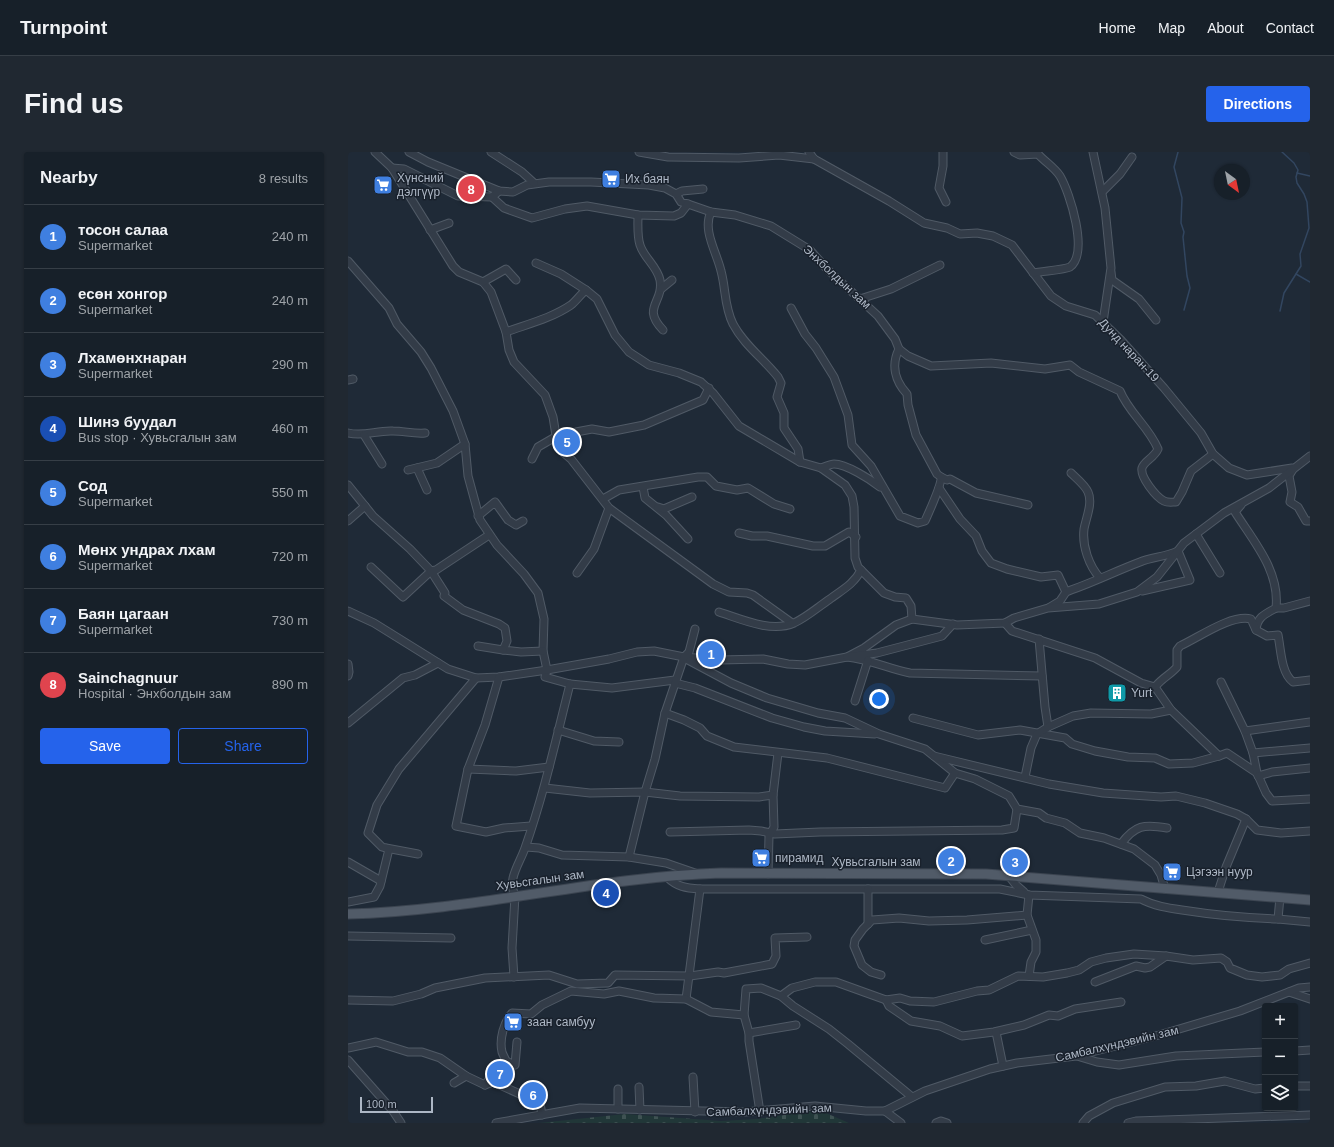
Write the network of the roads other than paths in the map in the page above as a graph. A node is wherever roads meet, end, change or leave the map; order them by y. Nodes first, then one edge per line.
1 (374, 152) edge
2 (639, 152) edge
3 (809, 152) edge
4 (943, 152) edge
5 (1014, 152) edge
6 (1094, 152) edge
7 (414, 153) edge
8 (493, 153) edge
9 (1132, 157) dead end
10 (814, 159) junction
11 (392, 168) junction
12 (534, 183) junction
13 (703, 189) dead end
14 (499, 191) junction
15 (1102, 192) junction
16 (676, 194) junction
17 (492, 197) junction
18 (946, 202) dead end
19 (688, 204) junction
20 (712, 212) junction
21 (638, 215) junction
22 (449, 223) dead end
23 (430, 230) junction
24 (348, 261) edge
25 (536, 263) dead end
26 (940, 265) dead end
27 (1111, 268) junction
28 (1033, 273) junction
29 (516, 280) dead end
30 (672, 280) dead end
31 (483, 282) junction
32 (661, 289) junction
33 (586, 290) junction
34 (860, 299) junction
35 (791, 308) dead end
36 (1156, 320) dead end
37 (1103, 322) junction
38 (663, 330) dead end
39 (506, 332) junction
40 (900, 349) junction
41 (709, 388) junction
42 (348, 433) edge
43 (425, 433) dead end
44 (364, 435) junction
45 (557, 436) junction
46 (465, 444) junction
47 (1213, 454) junction
48 (1310, 456) edge
49 (532, 459) dead end
50 (800, 462) junction
51 (382, 464) dead end
52 (417, 468) junction
53 (821, 468) junction
54 (1294, 468) junction
55 (408, 470) dead end
56 (1071, 473) dead end
57 (941, 477) junction
58 (348, 485) edge
59 (643, 487) junction
60 (882, 488) junction
61 (938, 488) junction
62 (426, 490) dead end
63 (692, 497) dead end
64 (603, 499) junction
65 (1028, 505) dead end
66 (1241, 505) junction
67 (364, 506) junction
68 (656, 506) junction
69 (609, 508) junction
70 (790, 509) dead end
71 (478, 516) junction
72 (348, 521) edge
73 (523, 521) dead end
74 (1310, 521) edge
75 (739, 533) dead end
76 (1196, 534) junction
77 (489, 535) junction
78 (856, 537) junction
79 (688, 539) dead end
80 (1178, 551) junction
81 (371, 567) dead end
82 (861, 570) junction
83 (431, 572) junction
84 (1220, 572) dead end
85 (577, 573) dead end
86 (1100, 578) junction
87 (1066, 592) junction
88 (1137, 592) junction
89 (1310, 602) edge
90 (1048, 608) junction
91 (1276, 608) junction
92 (348, 611) edge
93 (719, 612) dead end
94 (912, 619) junction
95 (1005, 623) junction
96 (792, 624) junction
97 (953, 624) junction
98 (695, 629) dead end
99 (1256, 630) junction
100 (1039, 639) junction
101 (478, 646) dead end
102 (503, 650) junction
103 (543, 651) junction
104 (847, 657) junction
105 (684, 658) junction
106 (868, 660) junction
107 (438, 662) junction
108 (348, 664) edge
109 (547, 670) junction
110 (348, 676) edge
111 (1042, 676) junction
112 (499, 677) junction
113 (476, 678) junction
114 (1310, 680) edge
115 (675, 682) junction
116 (1221, 682) dead end
117 (570, 684) junction
118 (1155, 686) junction
119 (855, 702) dead end
120 (1171, 710) junction
121 (665, 713) junction
122 (913, 718) dead end
123 (1310, 722) edge
124 (348, 723) edge
125 (1048, 727) junction
126 (558, 730) junction
127 (1245, 731) junction
128 (879, 734) junction
129 (1038, 734) junction
130 (619, 742) dead end
131 (1310, 748) edge
132 (778, 753) junction
133 (1253, 753) junction
134 (934, 756) junction
135 (1219, 756) junction
136 (549, 767) junction
137 (1310, 768) edge
138 (468, 769) junction
139 (955, 773) junction
140 (1258, 774) junction
141 (1025, 778) junction
142 (545, 788) junction
143 (645, 792) junction
144 (773, 795) junction
145 (1310, 799) edge
146 (1017, 808) junction
147 (1246, 819) junction
148 (531, 826) junction
149 (1167, 828) dead end
150 (1310, 831) edge
151 (670, 832) dead end
152 (771, 833) junction
153 (1121, 844) junction
154 (382, 847) junction
155 (526, 847) junction
156 (418, 854) dead end
157 (629, 857) junction
158 (348, 862) edge
159 (699, 874) junction
160 (768, 874) junction
161 (1009, 876) junction
162 (667, 877) junction
163 (381, 881) junction
164 (700, 889) junction
165 (868, 889) junction
166 (1165, 889) junction
167 (1218, 892) junction
168 (1029, 895) junction
169 (515, 896) junction
170 (1280, 897) junction
171 (1310, 900) edge
172 (348, 902) edge
173 (348, 914) edge
174 (1027, 915) junction
175 (1278, 919) junction
176 (1310, 922) edge
177 (868, 924) junction
178 (1032, 930) junction
179 (348, 936) edge
180 (807, 937) dead end
181 (451, 938) dead end
182 (985, 940) dead end
183 (1143, 955) junction
184 (1166, 956) junction
185 (1310, 964) edge
186 (1136, 966) junction
187 (881, 975) dead end
188 (690, 976) junction
189 (1030, 976) junction
190 (514, 977) junction
191 (1095, 982) dead end
192 (1310, 987) edge
193 (1289, 992) junction
194 (781, 996) junction
195 (686, 999) junction
196 (1310, 999) edge
197 (348, 1000) edge
198 (886, 1000) junction
199 (1121, 1002) dead end
200 (744, 1015) junction
201 (796, 1025) dead end
202 (749, 1032) junction
203 (996, 1032) junction
204 (517, 1042) dead end
205 (348, 1048) edge
206 (1310, 1050) edge
207 (1298, 1051) edge
208 (1262, 1052) edge
209 (1076, 1056) junction
210 (348, 1060) edge
211 (506, 1061) junction
212 (1003, 1066) junction
213 (466, 1076) junction
214 (693, 1077) dead end
215 (454, 1083) dead end
216 (485, 1085) junction
217 (1298, 1086) edge
218 (1310, 1086) edge
219 (639, 1087) dead end
220 (1262, 1088) edge
221 (618, 1089) dead end
222 (912, 1097) junction
223 (618, 1109) junction
224 (640, 1110) junction
225 (885, 1111) junction
226 (695, 1112) junction
227 (760, 1112) junction
228 (542, 1115) junction
229 (1310, 1115) edge
230 (400, 1123) edge
231 (496, 1123) edge
232 (901, 1123) edge
233 (936, 1123) edge
234 (947, 1123) edge
235 (1083, 1123) edge
236 (1128, 1123) edge

1 - 11 street
2 - 10 street
3 - 10 street, Дунд наран-19
4 - 18 street
5 - 28 street
6 - 15 street
7 - 14 street, Энхболдын зам
8 - 12 street
9 - 15 street
10 - 28 street, Дунд наран-19
11 - 17 street
11 - 23 street
12 - 14 street, Энхболдын зам
12 - 16 street, Энхболдын зам
13 - 16 street
14 - 17 street
15 - 27 street
16 - 19 street, Энхболдын зам
17 - 21 street
19 - 20 street, Энхболдын зам
19 - 21 street
20 - 34 street, Энхболдын зам
20 - 50 street
21 - 32 street
22 - 23 street
23 - 31 street
24 - 46 street
25 - 33 street
26 - 34 street
27 - 36 street
27 - 37 street
28 - 37 street, Дунд наран-19
29 - 31 street
30 - 32 street
31 - 39 street
32 - 38 street
33 - 39 street
33 - 41 street
34 - 40 street, Энхболдын зам
35 - 60 street
37 - 47 street, Дунд наран-19
39 - 45 street
40 - 47 street, Энхболдын зам
40 - 57 street
41 - 45 street
41 - 50 street
42 - 44 street
43 - 44 street
44 - 51 street
45 - 49 street
45 - 64 street
46 - 52 street
46 - 71 street
47 - 54 street, Дунд наран-19
48 - 54 street
50 - 53 street
52 - 55 street
52 - 62 street
53 - 60 street
53 - 78 street
54 - 66 street
54 - 74 street
56 - 86 street
57 - 61 street
57 - 65 street
58 - 67 street
59 - 64 street
59 - 68 street
59 - 70 street
60 - 61 street
61 - 87 street
63 - 68 street
64 - 69 street
66 - 76 street
66 - 91 street
67 - 72 street
67 - 83 street
68 - 79 street
69 - 85 street
69 - 96 street
71 - 73 street
71 - 77 street
75 - 78 street
76 - 80 street
76 - 84 street
77 - 83 street
77 - 103 street
78 - 82 street
80 - 86 street
80 - 88 street
80 - 88 street
81 - 83 street
82 - 94 street
82 - 96 street
83 - 102 street
86 - 87 street
87 - 90 street
88 - 90 street
89 - 91 street
90 - 95 street
91 - 99 street
92 - 107 street
93 - 96 street
94 - 97 street
94 - 104 street
95 - 97 street
95 - 100 street
97 - 104 street
98 - 105 street
99 - 114 street
99 - 118 street
100 - 111 street
100 - 118 street
101 - 102 street
102 - 103 street
103 - 109 street
104 - 105 street
104 - 106 street
105 - 109 street
105 - 115 street
105 - 128 street
106 - 111 street
106 - 119 street
107 - 113 street
107 - 124 street
108 - 110 street
109 - 112 street
109 - 117 street
111 - 125 street
112 - 113 street
112 - 138 street
113 - 154 street
115 - 117 street
115 - 121 street
115 - 128 street
116 - 127 street
117 - 126 street
118 - 120 street
120 - 125 street
120 - 135 street
121 - 132 street
121 - 143 street
122 - 129 street
123 - 127 street
125 - 129 street
126 - 130 street
126 - 136 street
127 - 133 street
128 - 134 street
129 - 135 street
129 - 141 street
131 - 133 street
132 - 139 street
132 - 144 street
133 - 140 street
134 - 139 street
134 - 141 street
135 - 140 street
136 - 138 street
136 - 142 street
137 - 140 street
138 - 148 street
139 - 146 street
140 - 145 street
141 - 147 street
142 - 143 street
142 - 148 street
143 - 144 street
143 - 157 street
144 - 152 street
146 - 152 street
146 - 153 street
147 - 150 street
147 - 167 street
148 - 155 street
149 - 153 street
151 - 152 street
152 - 160 street
153 - 166 street
154 - 156 street
154 - 163 street
155 - 157 street
155 - 169 street
157 - 159 street
158 - 163 street
159 - 160 main road, Хувьсгалын зам
159 - 162 main road, Хувьсгалын зам
160 - 161 main road, Хувьсгалын зам
161 - 166 main road, Хувьсгалын зам
161 - 168 street
162 - 164 street
162 - 169 main road, Хувьсгалын зам
163 - 172 street
164 - 165 street
164 - 188 street
165 - 168 street
165 - 177 street
166 - 167 main road, Хувьсгалын зам
167 - 170 main road, Хувьсгалын зам
168 - 174 street
168 - 175 street
169 - 173 main road, Хувьсгалын зам
169 - 190 street
170 - 171 main road, Хувьсгалын зам
170 - 175 street
174 - 177 street
174 - 178 street
175 - 176 street
177 - 187 street
178 - 182 street
178 - 189 street
179 - 181 street
180 - 188 street
183 - 184 street
183 - 186 street
183 - 189 street
184 - 185 street
184 - 186 street
186 - 191 street
188 - 190 street
188 - 195 street
189 - 198 street
190 - 197 street
192 - 193 street, Самбалхүндэвийн зам
193 - 196 street
193 - 209 street, Самбалхүндэвийн зам
194 - 198 street
194 - 200 street
194 - 222 street
195 - 200 street
195 - 211 street
198 - 203 street
199 - 203 street
200 - 202 street
201 - 202 street
202 - 227 street
203 - 212 street
204 - 211 street
205 - 213 street
206 - 207 street
208 - 209 street
209 - 212 street, Самбалхүндэвийн зам
210 - 230 street
211 - 216 street
212 - 222 street, Самбалхүндэвийн зам
213 - 215 street
213 - 216 street
214 - 226 street
216 - 228 street
217 - 218 street
219 - 224 street
220 - 235 street
221 - 223 street
222 - 225 street, Самбалхүндэвийн зам
223 - 224 street, Самбалхүндэвийн зам
223 - 228 street, Самбалхүндэвийн зам
224 - 226 street, Самбалхүндэвийн зам
225 - 227 street, Самбалхүндэвийн зам
225 - 232 street
226 - 227 street, Самбалхүндэвийн зам
228 - 231 street, Самбалхүндэвийн зам
229 - 236 street
233 - 234 street

